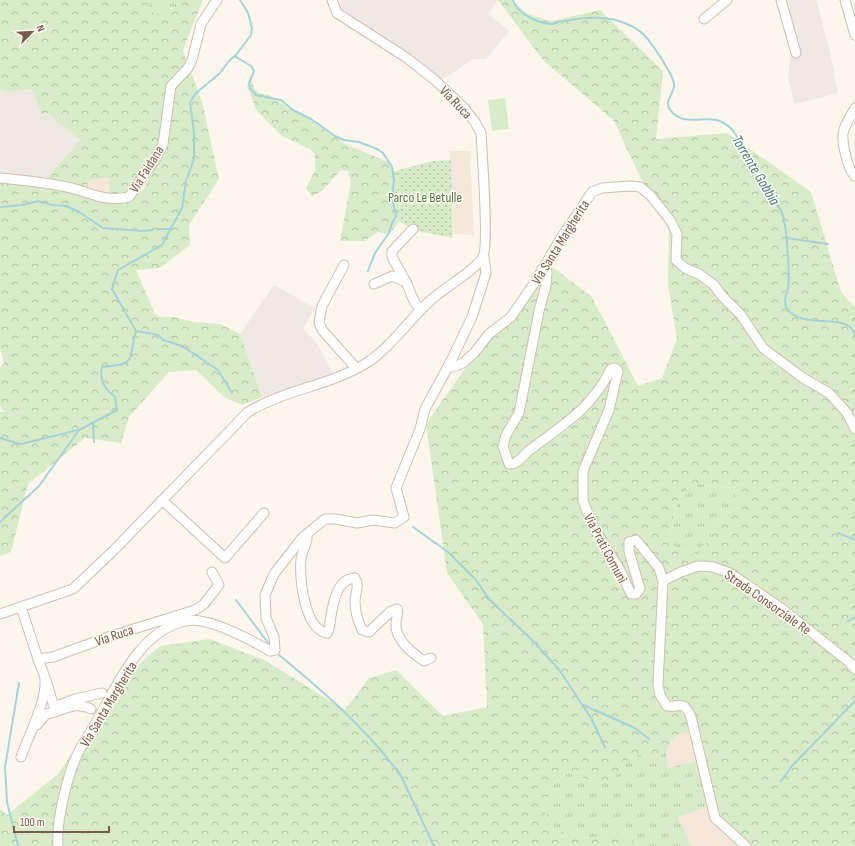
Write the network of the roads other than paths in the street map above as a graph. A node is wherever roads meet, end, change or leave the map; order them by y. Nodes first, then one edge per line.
1 (217, 0) edge
2 (332, 0) edge
3 (727, 0) edge
4 (780, 0) edge
5 (845, 0) edge
6 (704, 19) dead end
7 (855, 35) edge
8 (796, 54) dead end
9 (855, 108) edge
10 (853, 174) edge
11 (0, 178) edge
12 (413, 230) dead end
13 (484, 257) junction
14 (344, 265) dead end
15 (542, 269) junction
16 (406, 282) junction
17 (374, 284) dead end
18 (421, 310) junction
19 (450, 364) junction
20 (356, 368) junction
21 (855, 429) edge
22 (162, 500) junction
23 (264, 513) dead end
24 (307, 535) junction
25 (212, 572) dead end
26 (662, 581) junction
27 (21, 607) junction
28 (0, 614) edge
29 (38, 658) junction
30 (431, 658) dead end
31 (855, 669) edge
32 (45, 679) junction
33 (102, 693) dead end
34 (91, 709) dead end
35 (28, 739) junction
36 (21, 757) dead end
37 (58, 846) edge
38 (746, 846) edge

1 - 11 street, Via Faidana
2 - 13 street, Via Ruca
3 - 6 street
4 - 8 street
5 - 7 street
9 - 10 street
12 - 16 street
13 - 18 street
13 - 19 street, Via Ruca
14 - 20 street
15 - 19 street, Via Santa Margherita
15 - 21 street, Via Santa Margherita
15 - 26 street, Via Prati Comuni
16 - 17 street
16 - 18 street
18 - 20 street
19 - 24 street, Via Santa Margherita
20 - 22 street
22 - 23 street
22 - 27 street
24 - 30 street
24 - 37 street, Via Santa Margherita
25 - 29 street, Via Ruca
26 - 31 street, Strada Consorziale Re
26 - 38 street, Via Prati Comuni
27 - 28 street
27 - 29 street
29 - 32 street
32 - 33 street
32 - 35 street
34 - 35 street
35 - 36 street

